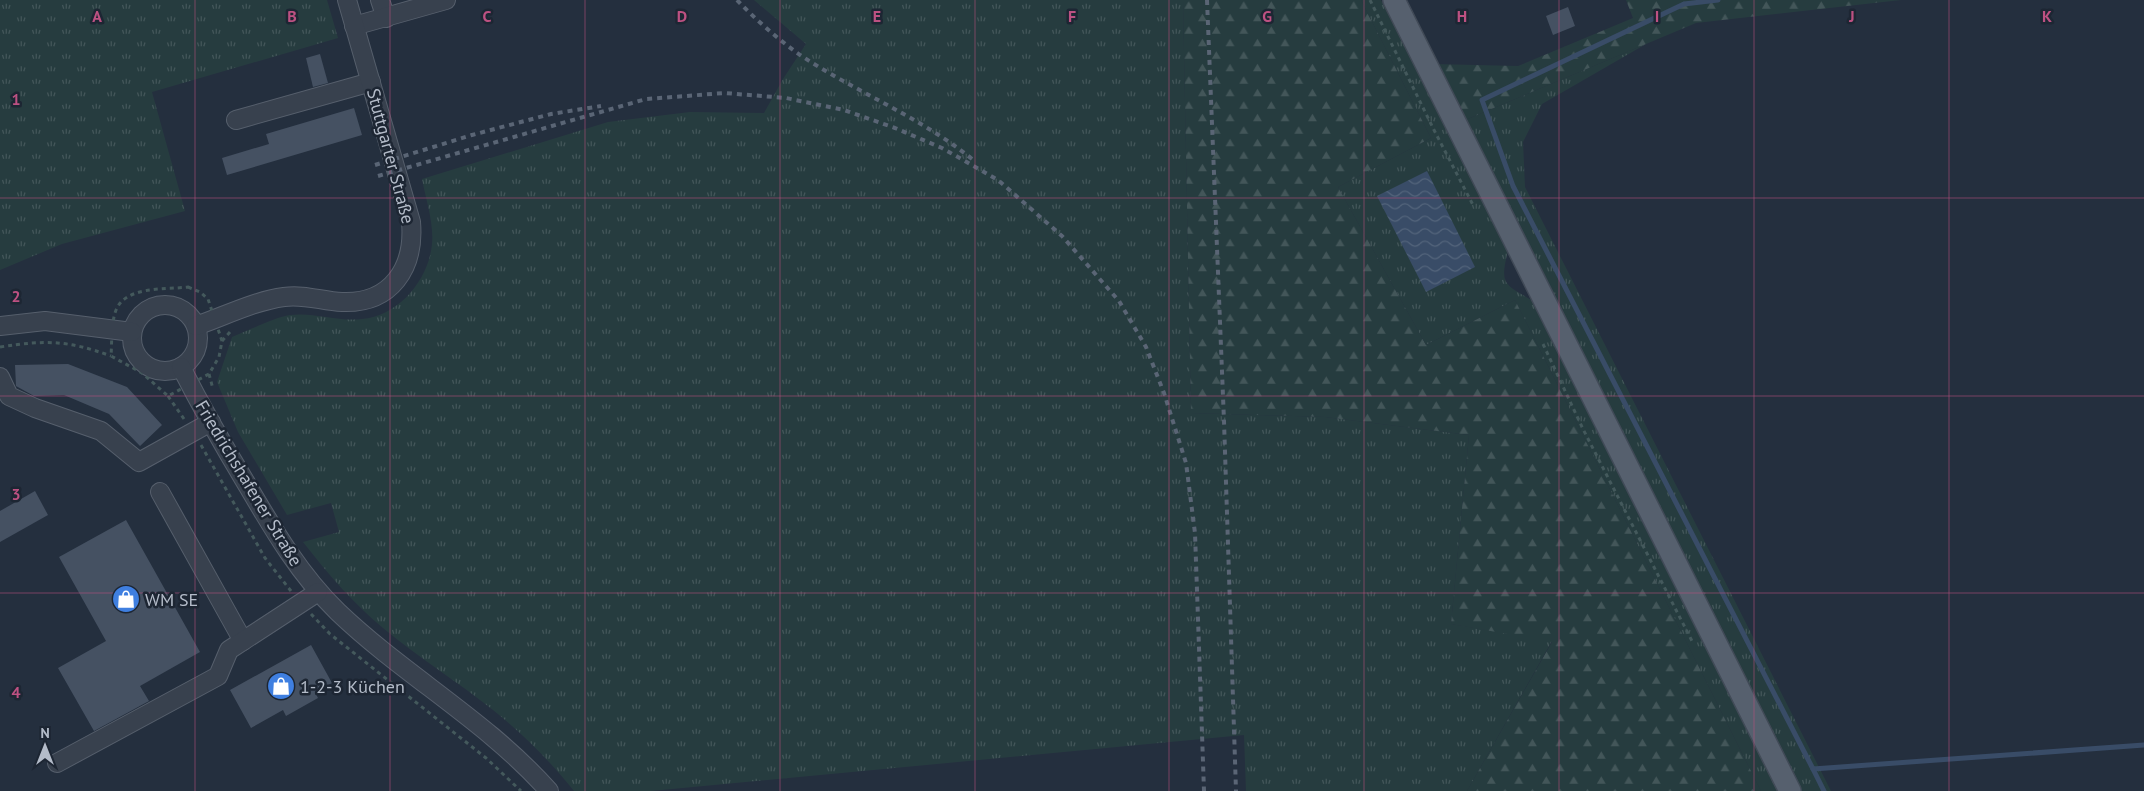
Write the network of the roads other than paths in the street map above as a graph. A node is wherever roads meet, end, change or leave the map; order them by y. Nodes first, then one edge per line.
1 (347, 0) edge
2 (380, 0) edge
3 (446, 0) edge
4 (1394, 0) edge
5 (386, 18) junction
6 (354, 26) junction
7 (371, 82) junction
8 (236, 120) dead end
9 (0, 326) edge
10 (196, 326) junction
11 (132, 332) junction
12 (182, 366) junction
13 (0, 377) edge
14 (211, 422) junction
15 (160, 492) dead end
16 (318, 592) junction
17 (243, 641) junction
18 (57, 763) dead end
19 (549, 791) edge
20 (1790, 791) edge

1 - 6 street, Stuttgarter Straße
2 - 5 street
3 - 5 street
4 - 20 main road
5 - 6 street
6 - 7 street, Stuttgarter Straße
7 - 8 street
7 - 10 street, Stuttgarter Straße
9 - 11 street
10 - 11 street
10 - 12 street
11 - 12 street
12 - 14 street, Friedrichshafener Straße
13 - 14 street
14 - 16 street, Friedrichshafener Straße
15 - 17 street
16 - 17 street
16 - 19 street, Friedrichshafener Straße
17 - 18 street

